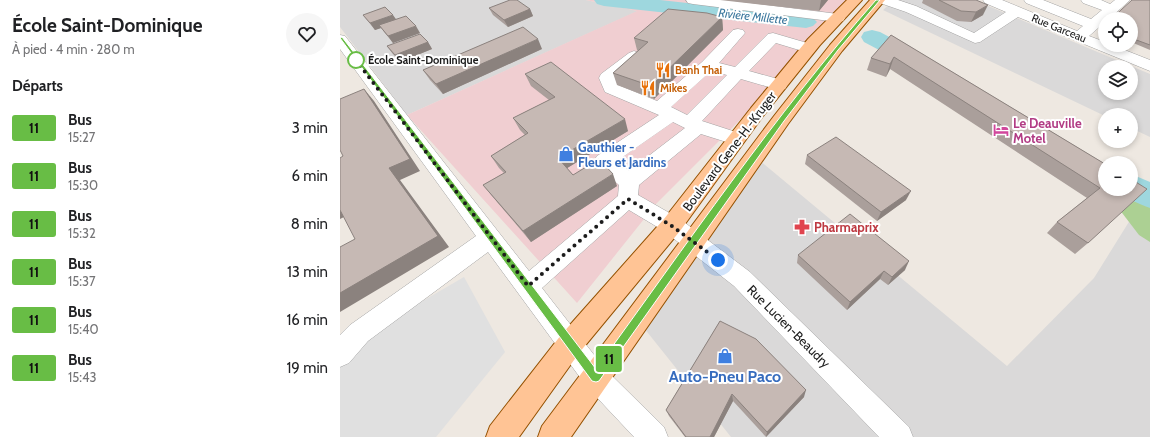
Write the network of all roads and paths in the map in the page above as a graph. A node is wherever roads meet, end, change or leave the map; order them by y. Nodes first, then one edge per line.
1 (693, 0) edge
2 (855, 0) edge
3 (878, 0) edge
4 (884, 0) edge
5 (1030, 0) edge
6 (1088, 0) edge
7 (1117, 4) edge
8 (988, 7) edge
9 (1017, 11) junction
10 (838, 18) junction
11 (953, 29) junction
12 (1086, 31) junction
13 (738, 33) dead end
14 (1098, 35) edge
15 (340, 38) edge
16 (809, 48) junction
17 (1138, 52) edge
18 (634, 56) edge
19 (1150, 57) edge
20 (708, 64) junction
21 (1150, 66) edge
22 (738, 73) junction
23 (779, 85) junction
24 (665, 111) junction
25 (694, 124) junction
26 (736, 140) junction
27 (628, 190) junction
28 (672, 226) junction
29 (490, 238) junction
30 (693, 242) junction
31 (528, 286) junction
32 (570, 344) junction
33 (340, 354) edge
34 (596, 378) junction
35 (501, 437) edge
36 (553, 437) edge
37 (654, 437) edge
38 (898, 437) edge

1 - 10 street
2 - 10 main road, Boulevard Gene-H.-Kruger
3 - 30 main road, Boulevard Gene-H.-Kruger
4 - 11 street
5 - 12 street
6 - 7 street
7 - 12 street
8 - 9 street, Rue Garceau
8 - 11 street
9 - 11 street
9 - 12 street, Rue Garceau
10 - 16 main road, Boulevard Gene-H.-Kruger
12 - 14 street
12 - 21 street, Rue Garceau
13 - 20 street
15 - 29 street
16 - 22 street
16 - 23 main road, Boulevard Gene-H.-Kruger
17 - 19 street
18 - 24 street
20 - 22 street
20 - 24 street
22 - 23 street
22 - 25 street
23 - 26 main road, Boulevard Gene-H.-Kruger
24 - 25 street
24 - 27 street, Rue Lucien-Beaudry
25 - 26 street
25 - 27 street
26 - 28 main road, Boulevard Gene-H.-Kruger
27 - 28 street, Rue Lucien-Beaudry
27 - 31 street
28 - 30 street, Rue Lucien-Beaudry
28 - 32 main road, Boulevard Gene-H.-Kruger
29 - 31 street
29 - 33 street
30 - 34 main road, Boulevard Gene-H.-Kruger
30 - 38 street, Rue Lucien-Beaudry
31 - 32 street
32 - 34 street
32 - 35 main road, Boulevard Gene-H.-Kruger
34 - 36 main road, Boulevard Gene-H.-Kruger
34 - 37 street

